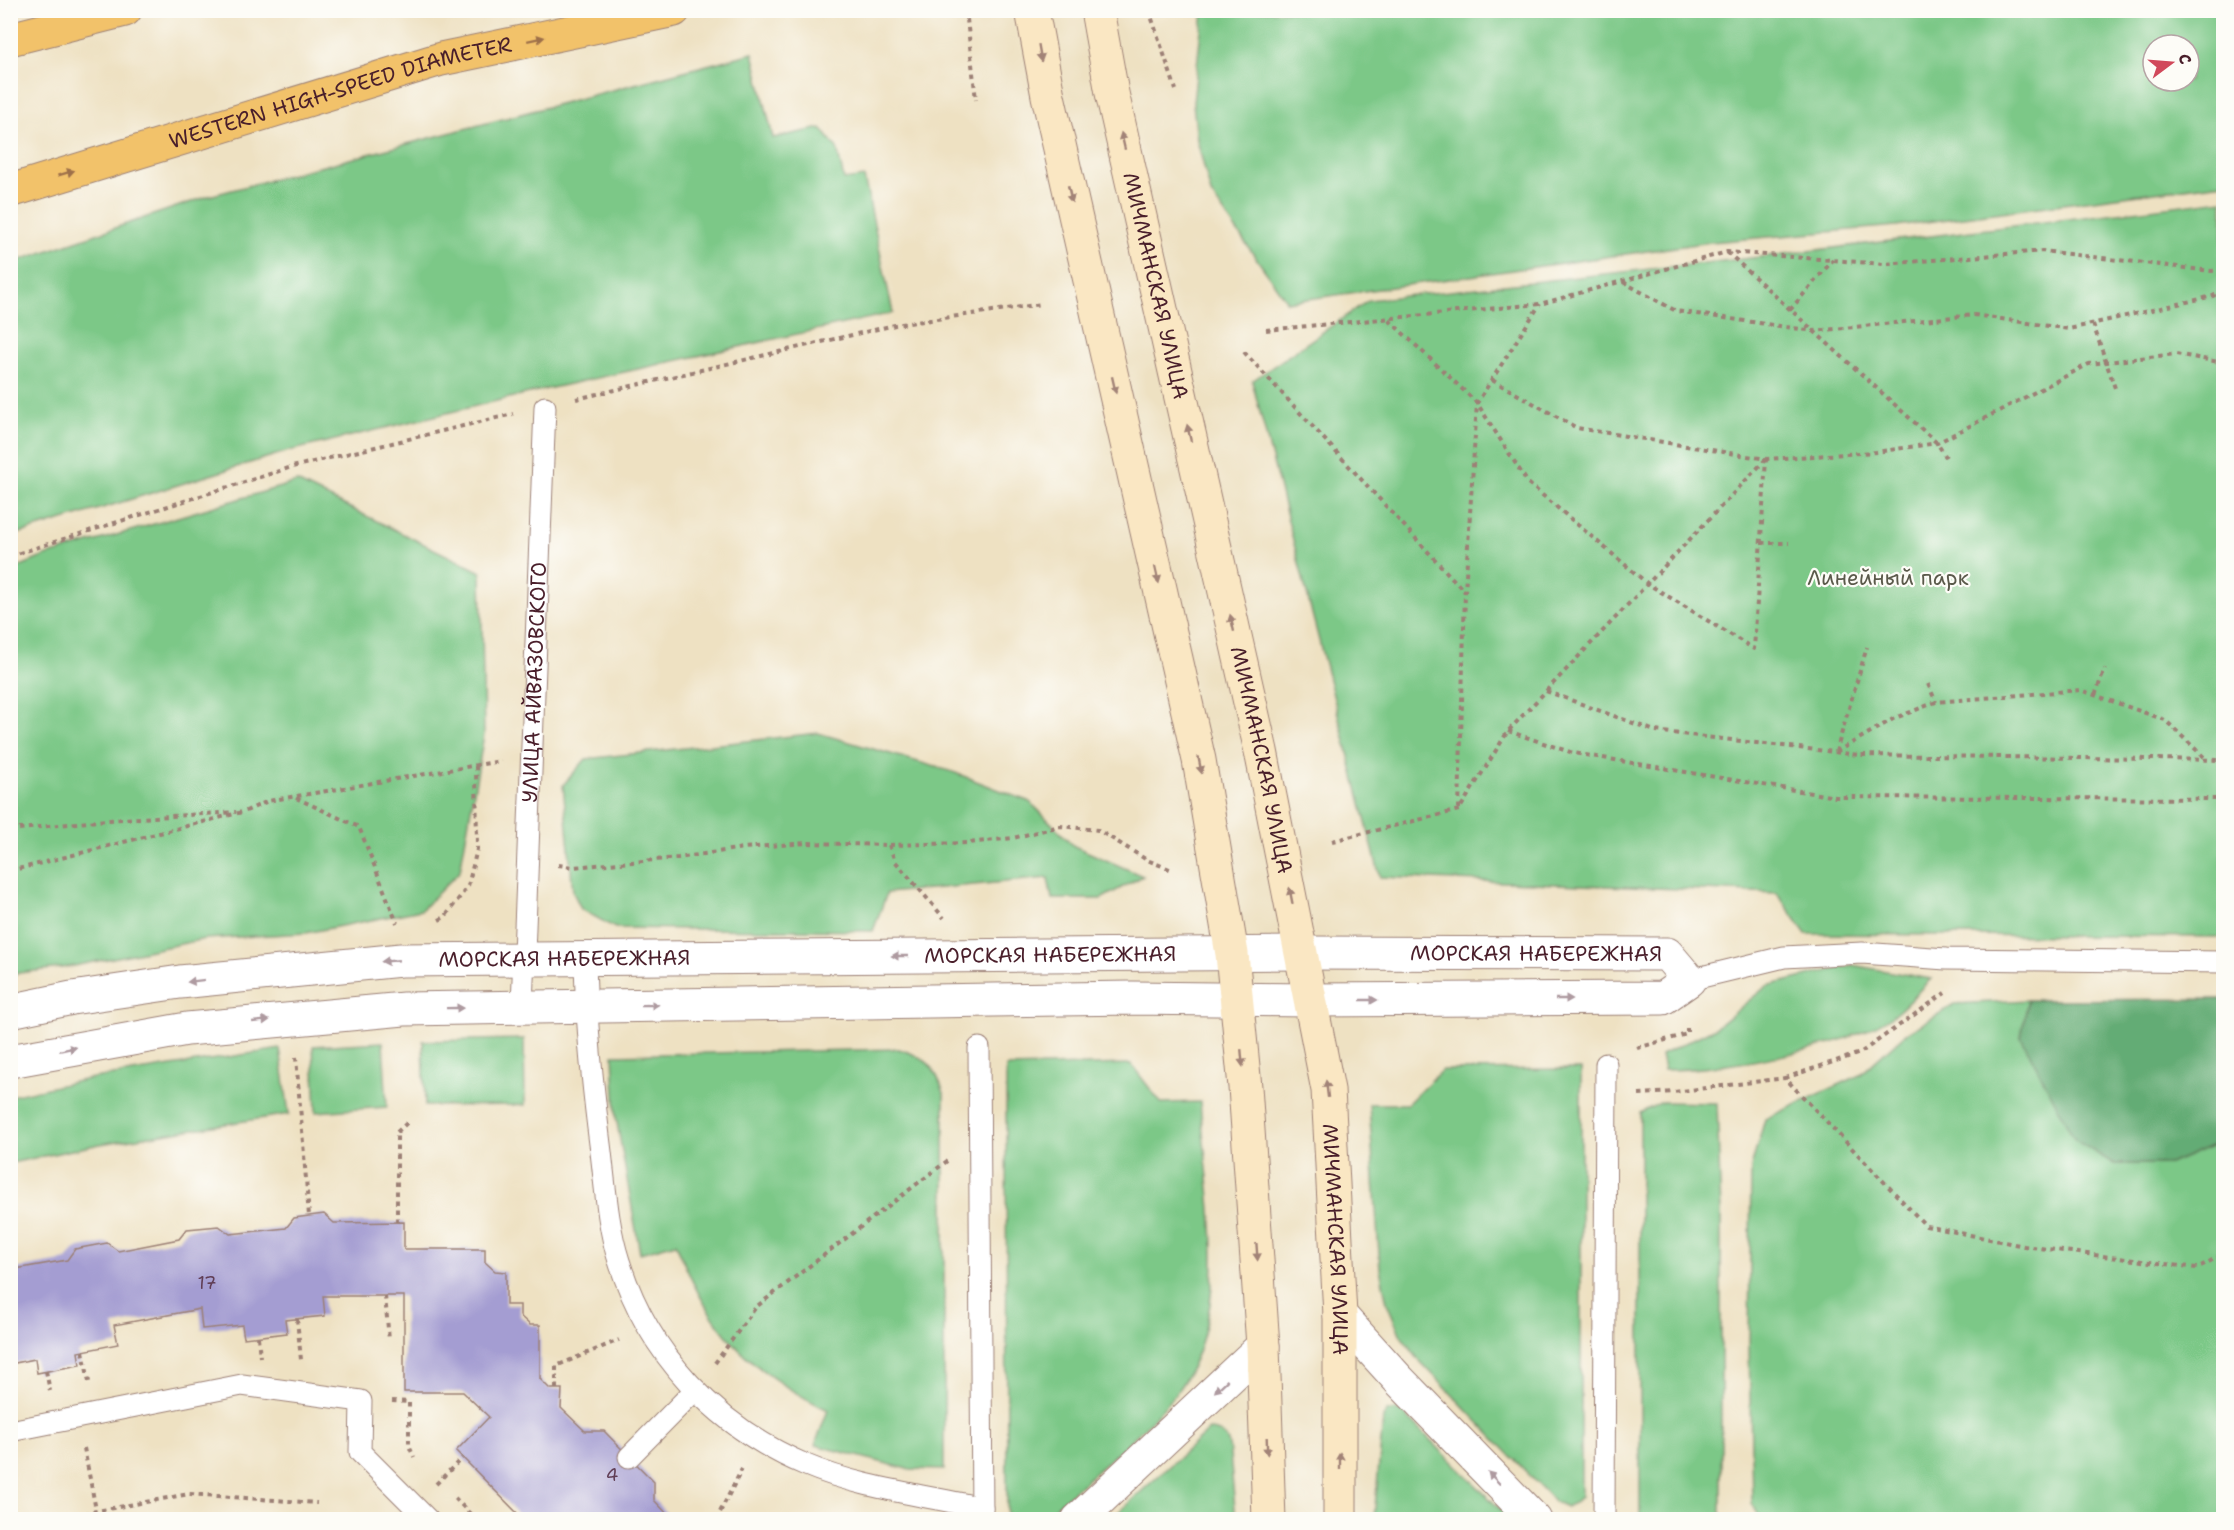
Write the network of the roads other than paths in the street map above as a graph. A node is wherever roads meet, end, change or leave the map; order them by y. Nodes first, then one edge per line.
1 (125, 10) edge
2 (674, 10) edge
3 (1032, 10) edge
4 (1097, 10) edge
5 (10, 39) edge
6 (10, 191) edge
7 (545, 407) dead end
8 (1232, 954) junction
9 (1302, 954) junction
10 (585, 958) junction
11 (523, 959) junction
12 (2223, 962) edge
13 (1689, 980) junction
14 (1237, 999) junction
15 (1311, 1000) junction
16 (522, 1006) junction
17 (586, 1006) junction
18 (10, 1011) edge
19 (979, 1048) dead end
20 (10, 1061) edge
21 (1606, 1064) dead end
22 (1340, 1315) junction
23 (1263, 1346) junction
24 (695, 1390) junction
25 (10, 1431) edge
26 (629, 1456) dead end
27 (982, 1514) edge
28 (428, 1520) edge
29 (1078, 1520) edge
30 (1269, 1520) edge
31 (1340, 1520) edge
32 (1535, 1520) edge
33 (1604, 1520) edge

1 - 5 highway
6 -> 2 highway, WESTERN HIGH-SPEED DIAMETER
3 -> 8 main road
9 -> 4 main road, МИЧМАНСКАЯ УЛИЦА
7 - 11 lane, УЛИЦА АЙВАЗОВСКОГО
8 - 9 street, МОРСКАЯ НАБЕРЕЖНАЯ
8 -> 10 street, МОРСКАЯ НАБЕРЕЖНАЯ
8 - 14 main road
9 - 13 street, МОРСКАЯ НАБЕРЕЖНАЯ
9 - 15 main road, МИЧМАНСКАЯ УЛИЦА
10 - 11 street, МОРСКАЯ НАБЕРЕЖНАЯ
10 - 17 lane
11 - 16 lane, УЛИЦА АЙВАЗОВСКОГО
11 -> 18 street, МОРСКАЯ НАБЕРЕЖНАЯ
12 - 13 lane
15 -> 13 street, МОРСКАЯ НАБЕРЕЖНАЯ
14 - 15 street, МОРСКАЯ НАБЕРЕЖНАЯ
17 -> 14 street, МОРСКАЯ НАБЕРЕЖНАЯ
14 -> 23 main road
22 -> 15 main road, МИЧМАНСКАЯ УЛИЦА
16 - 17 street, МОРСКАЯ НАБЕРЕЖНАЯ
20 -> 16 street, МОРСКАЯ НАБЕРЕЖНАЯ
17 - 24 lane
19 - 27 lane
21 - 33 lane
31 -> 22 main road, МИЧМАНСКАЯ УЛИЦА
32 -> 22 street
23 -> 29 street
23 -> 30 main road
24 - 26 lane
24 - 27 lane
25 - 28 lane

